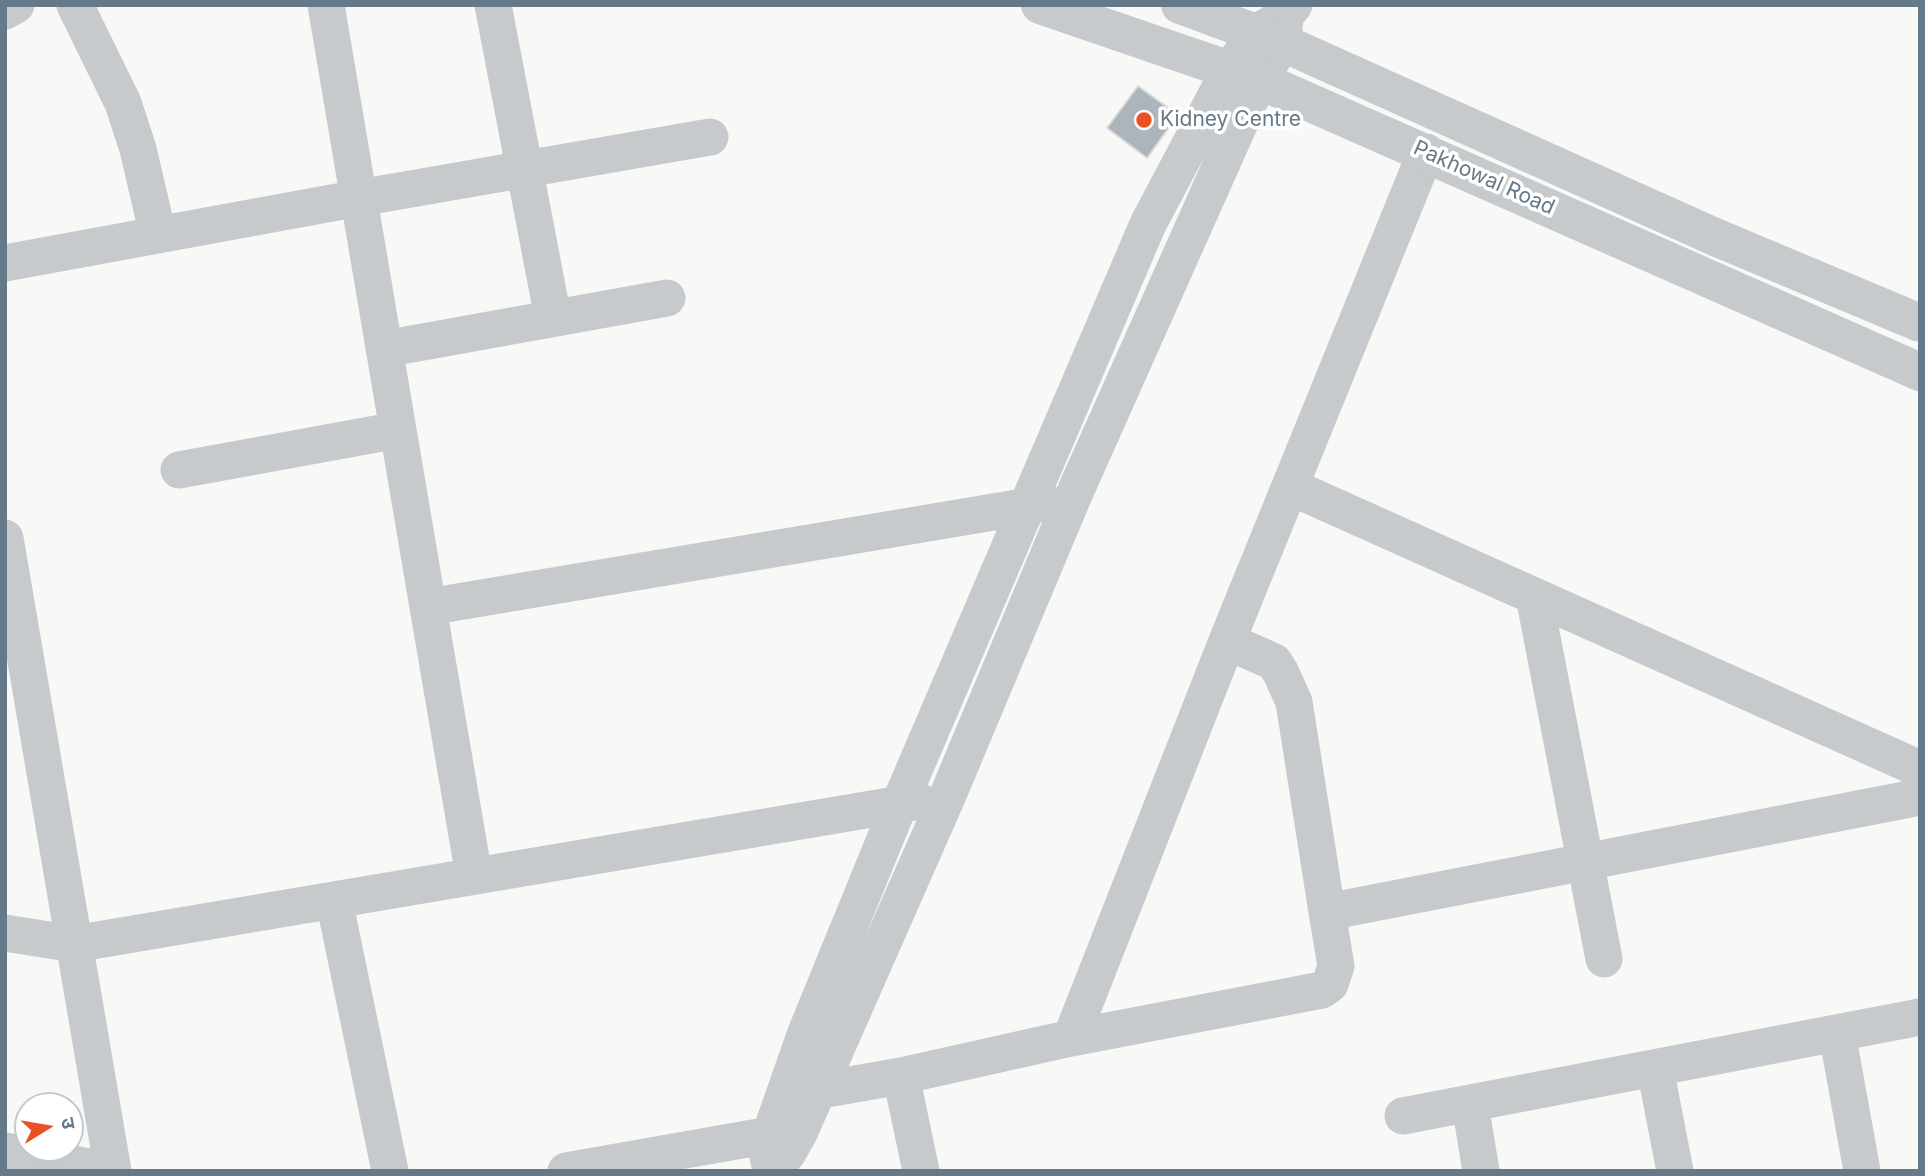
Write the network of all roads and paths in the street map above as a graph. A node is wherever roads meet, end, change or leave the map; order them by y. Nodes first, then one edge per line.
1 (16, 5) edge
2 (75, 5) edge
3 (326, 5) edge
4 (493, 5) edge
5 (1040, 5) edge
6 (1180, 5) edge
7 (5, 11) edge
8 (1279, 24) edge
9 (1244, 76) junction
10 (710, 137) dead end
11 (1426, 152) junction
12 (523, 169) junction
13 (359, 198) junction
14 (158, 236) junction
15 (5, 264) edge
16 (667, 298) dead end
17 (553, 318) junction
18 (1920, 323) edge
19 (384, 349) junction
20 (1920, 372) edge
21 (398, 430) junction
22 (179, 470) dead end
23 (1291, 487) junction
24 (1072, 499) junction
25 (1028, 506) junction
26 (5, 538) edge
27 (1534, 596) junction
28 (428, 607) junction
29 (1227, 641) junction
30 (1920, 769) edge
31 (947, 797) junction
32 (1920, 797) edge
33 (899, 805) junction
34 (1585, 862) junction
35 (474, 876) junction
36 (334, 900) junction
37 (1327, 912) junction
38 (5, 933) edge
39 (75, 944) junction
40 (1604, 959) dead end
41 (1920, 1017) edge
42 (1837, 1033) junction
43 (1071, 1038) junction
44 (1655, 1068) junction
45 (901, 1076) junction
46 (800, 1094) junction
47 (1469, 1104) junction
48 (1403, 1116) dead end
49 (5, 1151) edge
50 (778, 1152) edge
51 (111, 1171) edge
52 (390, 1171) edge
53 (566, 1171) edge
54 (921, 1171) edge
55 (1481, 1171) edge
56 (1675, 1171) edge
57 (1862, 1171) edge

1 - 7 street
2 - 14 street
3 - 13 street
4 - 12 street
5 - 9 street, Pakhowal Road
6 - 8 street, Pakhowal Road
8 - 9 street
8 - 18 street, Pakhowal Road
9 - 11 street, Pakhowal Road
9 - 24 street
9 - 25 street
10 - 12 street
11 - 20 street, Pakhowal Road
11 - 23 street
12 - 13 street
12 - 17 street
13 - 14 street
13 - 19 street
14 - 15 street
16 - 17 street
17 - 19 street
19 - 21 street
21 - 22 street
21 - 28 street
23 - 27 street
23 - 29 street
24 - 25 street
24 - 31 street
25 - 28 street
25 - 33 street
26 - 39 street
27 - 30 street
27 - 34 street
28 - 35 street
29 - 37 street
29 - 43 street
31 - 33 street
31 - 46 street
32 - 34 street
33 - 35 street
33 - 46 street
34 - 37 street
34 - 40 street
35 - 36 street
36 - 39 street
36 - 52 street
37 - 43 street
38 - 39 street
39 - 51 street
41 - 42 street
42 - 44 street
42 - 57 street
43 - 45 street
44 - 47 street
44 - 56 street
45 - 46 street
45 - 54 street
46 - 50 street
47 - 48 street
47 - 55 street
49 - 51 street
50 - 53 street

